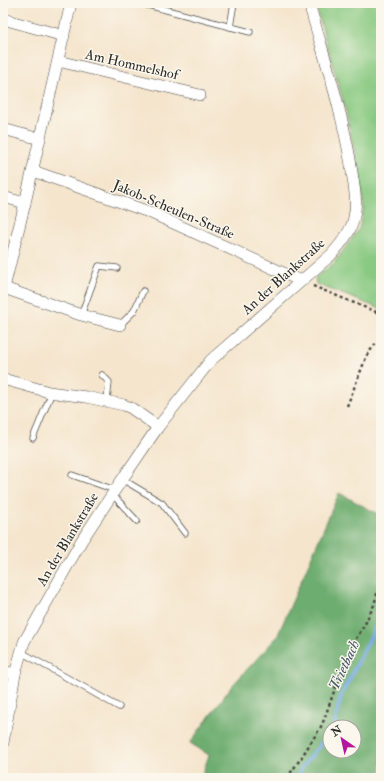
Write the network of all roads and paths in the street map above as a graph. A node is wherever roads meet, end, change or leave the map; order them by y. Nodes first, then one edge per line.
1 (71, 3) edge
2 (140, 3) edge
3 (234, 3) edge
4 (309, 3) edge
5 (3, 19) edge
6 (230, 27) junction
7 (250, 32) dead end
8 (64, 36) junction
9 (58, 61) junction
10 (200, 95) dead end
11 (3, 128) edge
12 (40, 139) junction
13 (33, 171) junction
14 (3, 197) edge
15 (25, 203) junction
16 (117, 268) dead end
17 (301, 281) junction
18 (4, 290) edge
19 (143, 290) dead end
20 (381, 314) edge
21 (81, 315) junction
22 (120, 325) joint
23 (376, 343) dead end
24 (102, 376) dead end
25 (3, 379) edge
26 (52, 392) junction
27 (107, 401) junction
28 (347, 406) dead end
29 (158, 427) junction
30 (33, 438) dead end
31 (72, 475) dead end
32 (122, 479) junction
33 (114, 492) junction
34 (137, 521) dead end
35 (185, 533) dead end
36 (381, 579) edge
37 (21, 652) junction
38 (3, 671) edge
39 (15, 674) junction
40 (119, 707) dead end
41 (3, 743) edge
42 (287, 778) edge

1 - 8 street
2 - 6 lane
3 - 6 lane
4 - 17 street, An der Blankstraße
5 - 8 street
6 - 7 lane
8 - 9 street
9 - 10 street, Am Hommelshof
9 - 12 street
11 - 12 street
12 - 13 street
13 - 15 street
13 - 17 street, Jakob-Scheulen-Straße
14 - 15 street
15 - 18 street
16 - 21 lane
17 - 20 path
17 - 29 street, An der Blankstraße
18 - 21 street
19 - 22 lane
21 - 22 street
23 - 28 path
24 - 27 lane
25 - 26 street
26 - 27 street
26 - 30 lane
27 - 29 street
29 - 32 street, An der Blankstraße
31 - 33 lane
32 - 33 street, An der Blankstraße
32 - 35 lane
33 - 34 lane
33 - 37 street, An der Blankstraße
36 - 42 path
37 - 39 street, An der Blankstraße
37 - 40 lane
38 - 39 street
39 - 41 street, An der Blankstraße

